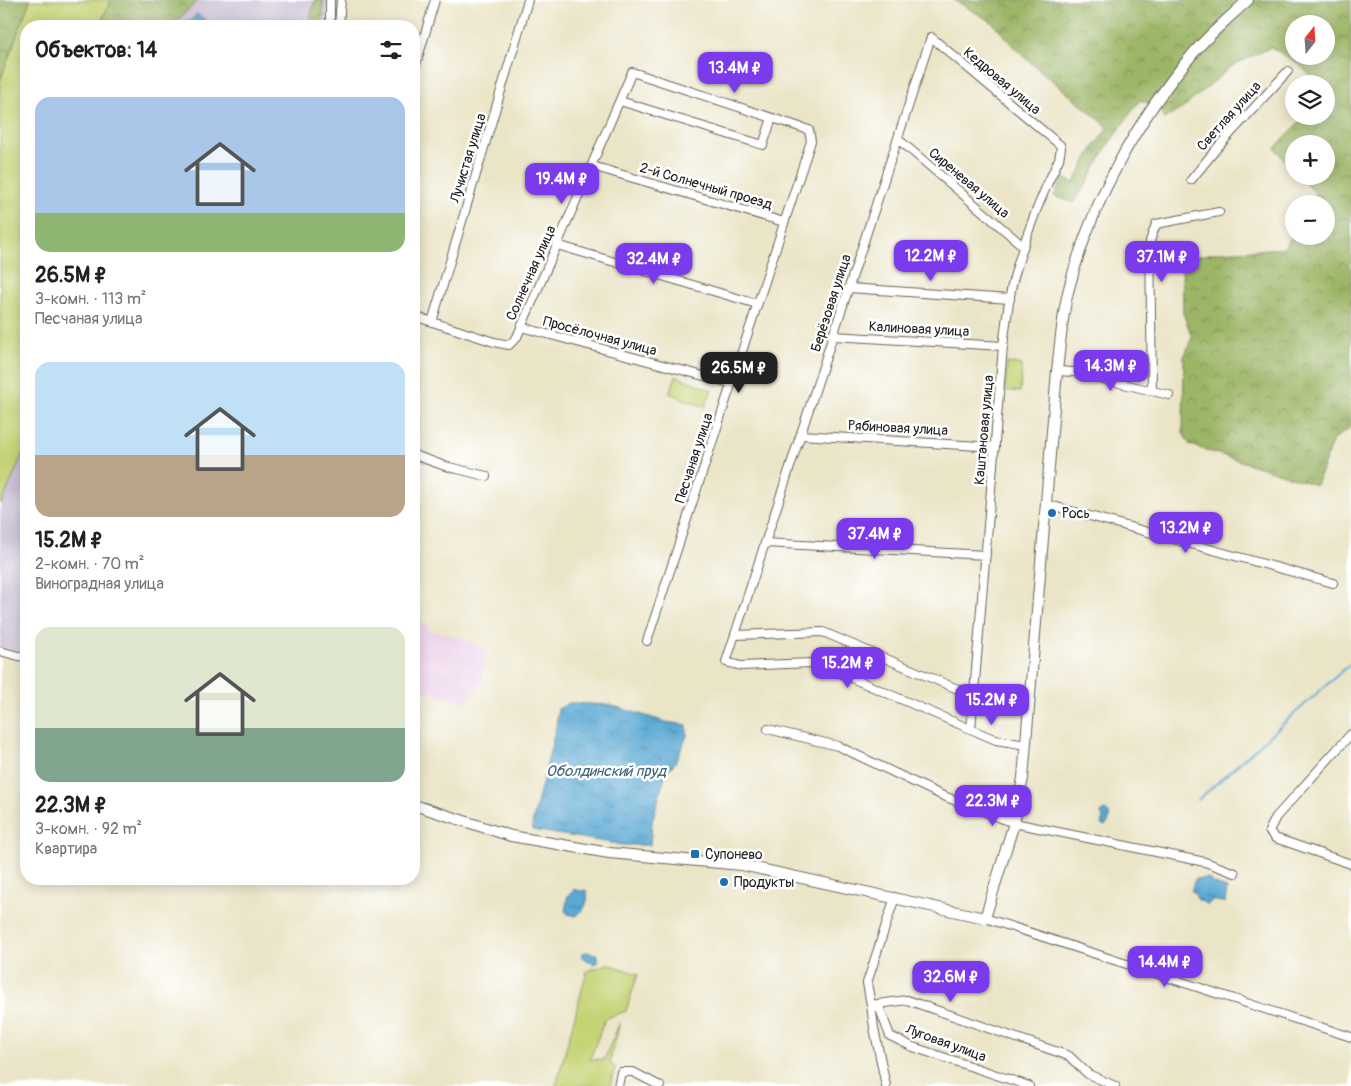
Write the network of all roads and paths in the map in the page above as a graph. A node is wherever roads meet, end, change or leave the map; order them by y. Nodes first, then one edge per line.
1 (330, 0) edge
2 (341, 0) edge
3 (435, 0) edge
4 (528, 0) edge
5 (1248, 0) edge
6 (330, 20) edge
7 (339, 20) edge
8 (931, 37) joint
9 (420, 51) edge
10 (1288, 71) dead end
11 (620, 101) junction
12 (772, 118) junction
13 (898, 139) junction
14 (811, 140) joint
15 (1058, 144) joint
16 (592, 166) junction
17 (1191, 180) dead end
18 (1219, 212) dead end
19 (784, 222) junction
20 (557, 245) junction
21 (1023, 246) junction
22 (849, 288) junction
23 (1010, 299) junction
24 (757, 304) junction
25 (420, 318) edge
26 (432, 322) junction
27 (522, 327) junction
28 (833, 336) junction
29 (1003, 346) junction
30 (1056, 371) junction
31 (730, 383) junction
32 (1152, 391) junction
33 (1169, 395) dead end
34 (801, 435) junction
35 (995, 447) junction
36 (420, 457) edge
37 (486, 476) dead end
38 (1046, 504) junction
39 (765, 543) junction
40 (986, 555) junction
41 (1333, 583) dead end
42 (735, 635) junction
43 (647, 641) dead end
44 (0, 650) edge
45 (20, 656) edge
46 (974, 696) junction
47 (768, 729) dead end
48 (971, 729) junction
49 (1351, 734) edge
50 (1026, 745) junction
51 (420, 807) edge
52 (1014, 823) junction
53 (1351, 864) edge
54 (1235, 872) dead end
55 (895, 897) junction
56 (985, 918) junction
57 (871, 1005) junction
58 (1351, 1038) edge
59 (618, 1086) edge
60 (660, 1086) edge
61 (886, 1086) edge
62 (1029, 1086) edge
63 (1115, 1086) edge

1 - 6 street
2 - 7 street
3 - 9 street
4 - 26 street, Лучистая улица
5 - 30 street
8 - 13 street, Берёзовая улица
8 - 15 street, Кедровая улица
10 - 17 street, Светлая улица
11 - 12 street
11 - 12 street, Солнечная улица
11 - 16 street, Солнечная улица
12 - 14 street, Солнечная улица
13 - 21 street, Сиреневая улица
13 - 22 street, Берёзовая улица
14 - 19 street, Песчаная улица
15 - 21 street, Каштановая улица
16 - 19 street, 2-й Солнечный проезд
16 - 20 street, Солнечная улица
18 - 32 street
19 - 24 street, Песчаная улица
20 - 24 street
20 - 27 street, Солнечная улица
21 - 23 street, Каштановая улица
22 - 23 street
22 - 28 street, Берёзовая улица
23 - 29 street, Каштановая улица
24 - 31 street, Песчаная улица
25 - 26 street
26 - 27 street, Солнечная улица
27 - 31 street, Просёлочная улица
28 - 29 street, Калиновая улица
28 - 34 street, Берёзовая улица
29 - 35 street, Каштановая улица
30 - 32 street
30 - 38 street
31 - 43 street, Песчаная улица
32 - 33 street
34 - 35 street, Рябиновая улица
34 - 39 street, Берёзовая улица
35 - 40 street, Каштановая улица
36 - 37 street
38 - 41 street
38 - 50 street
39 - 40 street
39 - 42 street, Берёзовая улица
40 - 46 street, Каштановая улица
42 - 46 street
42 - 48 street, Берёзовая улица
44 - 45 street
46 - 48 street, Каштановая улица
47 - 52 street
48 - 50 street
49 - 53 street
50 - 52 street
51 - 55 street
52 - 54 street
52 - 56 street
55 - 56 street
55 - 57 street
56 - 58 street
57 - 61 street
57 - 62 street, Луговая улица
57 - 63 street
59 - 60 street

